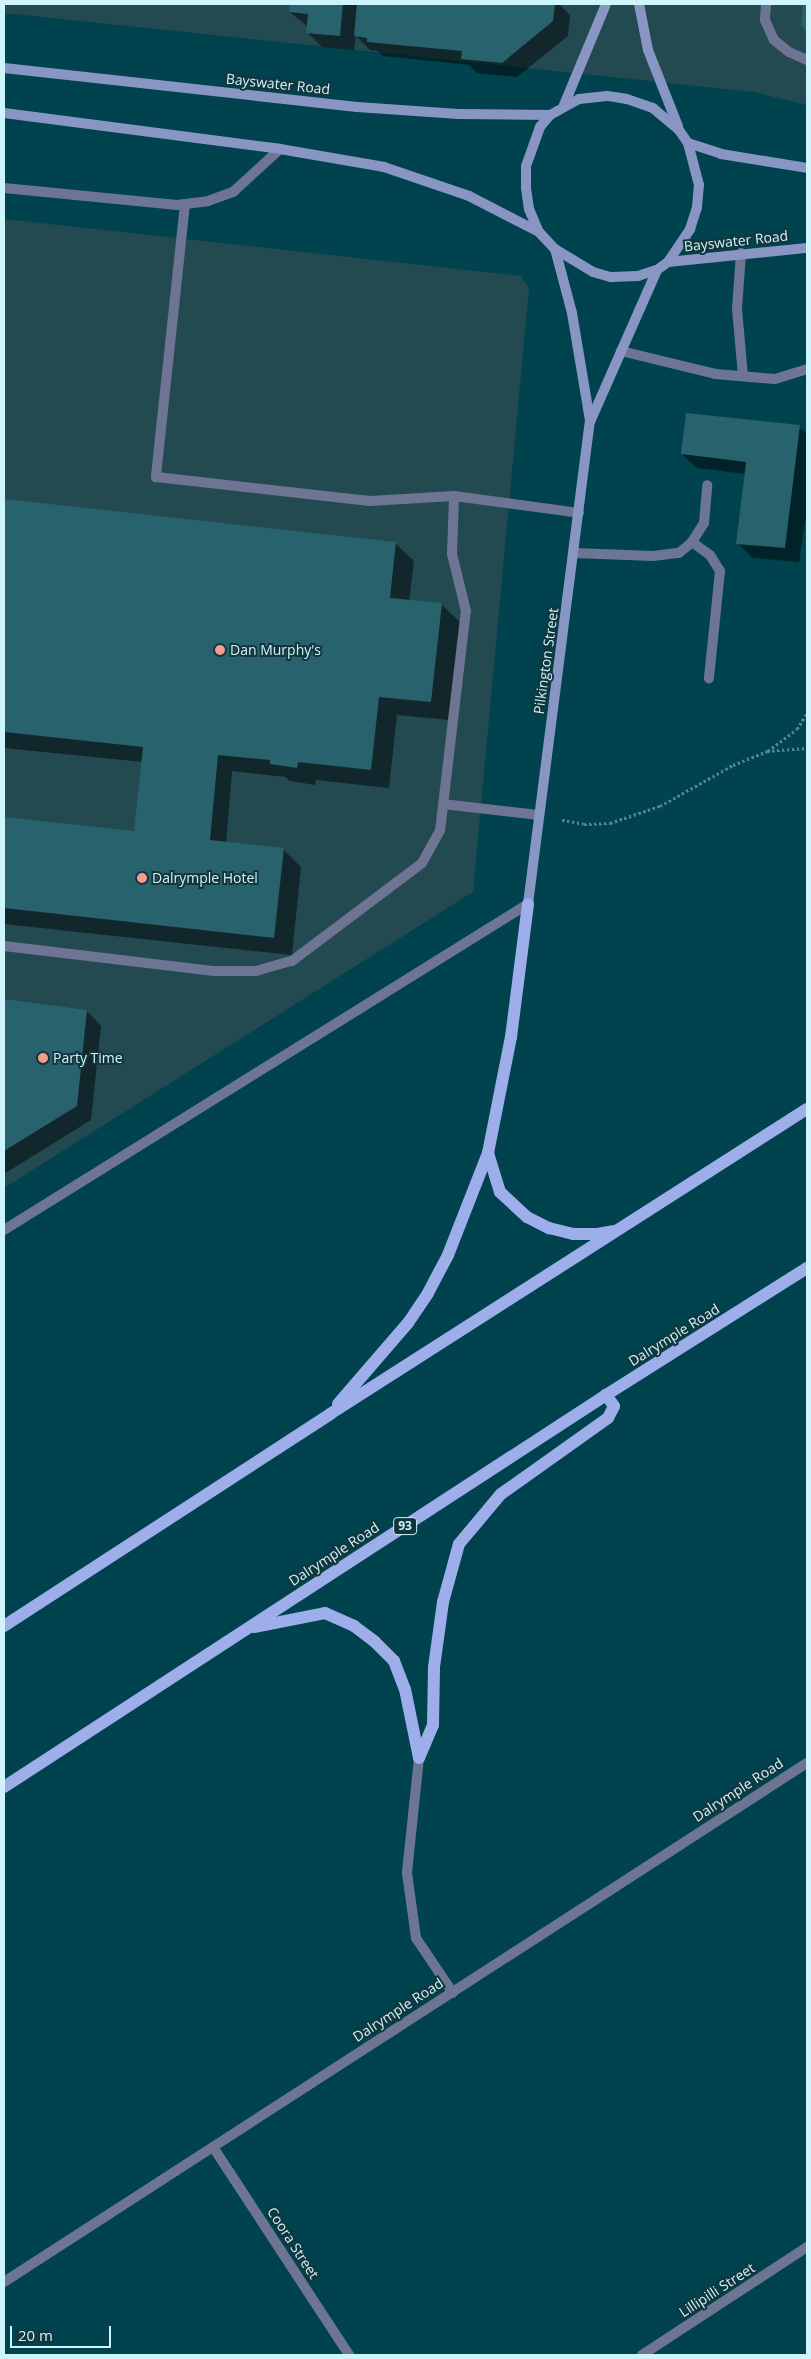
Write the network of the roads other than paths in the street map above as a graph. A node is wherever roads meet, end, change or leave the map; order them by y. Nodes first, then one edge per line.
1 (606, 4) edge
2 (639, 4) edge
3 (766, 4) edge
4 (807, 60) edge
5 (4, 68) edge
6 (564, 105) junction
7 (4, 114) edge
8 (550, 115) junction
9 (679, 130) junction
10 (688, 143) junction
11 (280, 149) junction
12 (807, 168) edge
13 (4, 188) edge
14 (185, 204) junction
15 (540, 232) junction
16 (555, 248) junction
17 (807, 248) edge
18 (741, 253) junction
19 (668, 262) junction
20 (657, 270) junction
21 (621, 351) junction
22 (807, 370) edge
23 (743, 376) junction
24 (590, 422) junction
25 (707, 485) dead end
26 (454, 496) junction
27 (578, 513) junction
28 (692, 542) junction
29 (574, 553) junction
30 (708, 678) dead end
31 (443, 804) junction
32 (538, 815) junction
33 (528, 904) junction
34 (4, 946) edge
35 (807, 1109) edge
36 (488, 1153) junction
37 (622, 1228) junction
38 (4, 1230) edge
39 (807, 1268) edge
40 (606, 1395) junction
41 (330, 1414) junction
42 (4, 1626) edge
43 (248, 1628) junction
44 (419, 1758) junction
45 (807, 1763) edge
46 (4, 1787) edge
47 (453, 1993) junction
48 (213, 2146) junction
49 (807, 2247) edge
50 (4, 2282) edge
51 (349, 2355) edge
52 (642, 2355) edge

1 - 6 main road
2 - 9 main road
3 - 4 street
5 - 8 main road, Bayswater Road
6 - 8 main road
6 - 9 main road
7 - 11 main road
8 - 15 main road
9 - 10 main road
10 - 12 main road
10 - 19 main road
11 - 14 street
11 - 15 main road
13 - 14 street
14 - 26 street
15 - 16 main road
16 - 20 main road
16 - 24 main road, Pilkington Street
17 - 18 main road, Bayswater Road
18 - 19 main road, Bayswater Road
18 - 23 street
19 - 20 main road
20 - 21 main road, Pilkington Street
21 - 23 street
21 - 24 main road, Pilkington Street
22 - 23 street
24 - 27 main road, Pilkington Street
25 - 28 street
26 - 27 street
26 - 31 street
27 - 29 main road, Pilkington Street
28 - 29 street
28 - 30 street
29 - 32 main road, Pilkington Street
31 - 32 street
31 - 34 street
32 - 33 main road, Pilkington Street
33 - 36 main road
33 - 38 street
35 - 37 main road
36 - 37 main road
36 - 41 main road
37 - 41 main road
39 - 40 main road, Dalrymple Road / 93
40 - 43 main road, Dalrymple Road / 93
40 - 44 main road
41 - 42 main road
43 - 44 main road
43 - 46 main road, Dalrymple Road / 93
44 - 47 street
45 - 47 street, Dalrymple Road
47 - 48 street, Dalrymple Road
48 - 50 street, Dalrymple Road
48 - 51 street, Coora Street
49 - 52 street, Lillipilli Street

